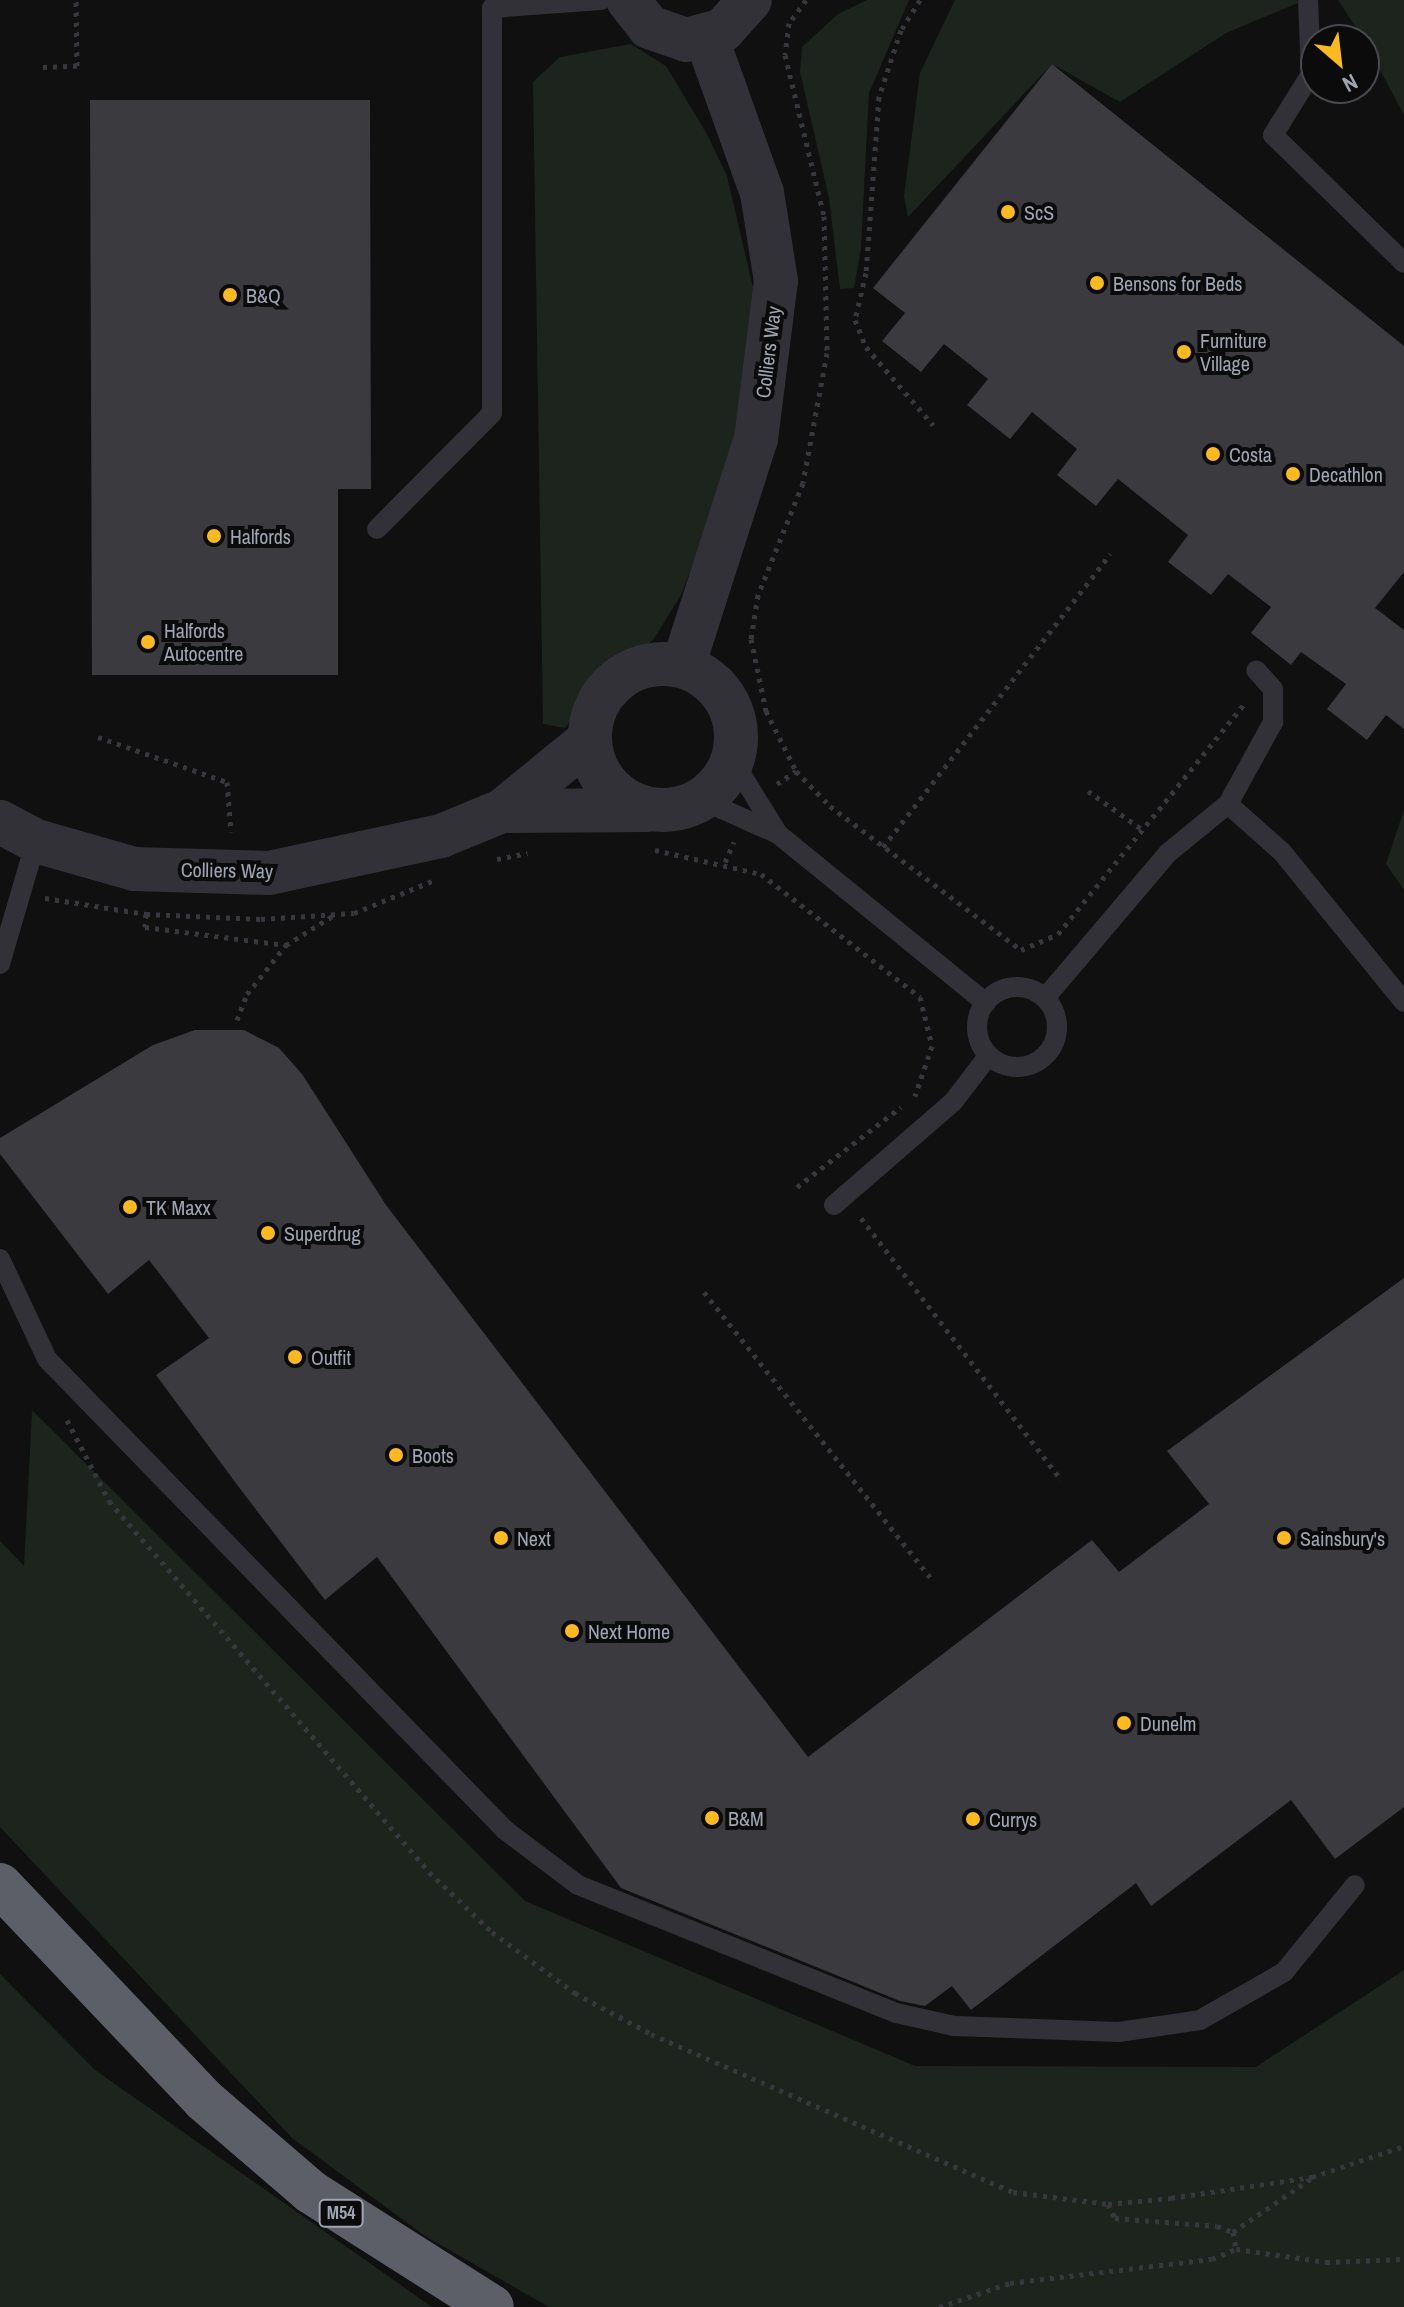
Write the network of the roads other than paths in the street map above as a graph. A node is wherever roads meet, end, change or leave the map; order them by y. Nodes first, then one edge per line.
1 (601, 0) edge
2 (628, 0) edge
3 (750, 0) edge
4 (1308, 0) edge
5 (706, 37) junction
6 (1404, 263) edge
7 (377, 529) dead end
8 (683, 666) junction
9 (1260, 675) road end
10 (589, 740) junction
11 (733, 761) junction
12 (702, 800) junction
13 (1228, 804) junction
14 (502, 811) junction
15 (643, 829) junction
16 (18, 831) edge
17 (778, 834) junction
18 (0, 964) edge
19 (1045, 998) junction
20 (1404, 1002) edge
21 (986, 1003) junction
22 (989, 1055) junction
23 (844, 1206) road end
24 (0, 1259) edge
25 (0, 1885) edge
26 (1355, 1885) dead end
27 (492, 2307) edge

1 - 7 lane
2 - 5 street
3 - 5 street
4 - 6 lane
5 - 8 street, Colliers Way
8 - 10 street
8 - 11 street
9 - 13 lane
10 - 14 street, Colliers Way
10 - 15 street
11 - 12 street
11 - 17 lane
12 - 15 street, Colliers Way
12 - 17 lane
13 - 19 lane
13 - 20 lane
14 - 15 street, Colliers Way
14 - 16 street, Colliers Way
16 - 18 lane
17 - 21 lane
19 - 21 lane
19 - 22 lane
21 - 22 lane
22 - 23 lane
24 - 26 lane
25 - 27 highway, M54

